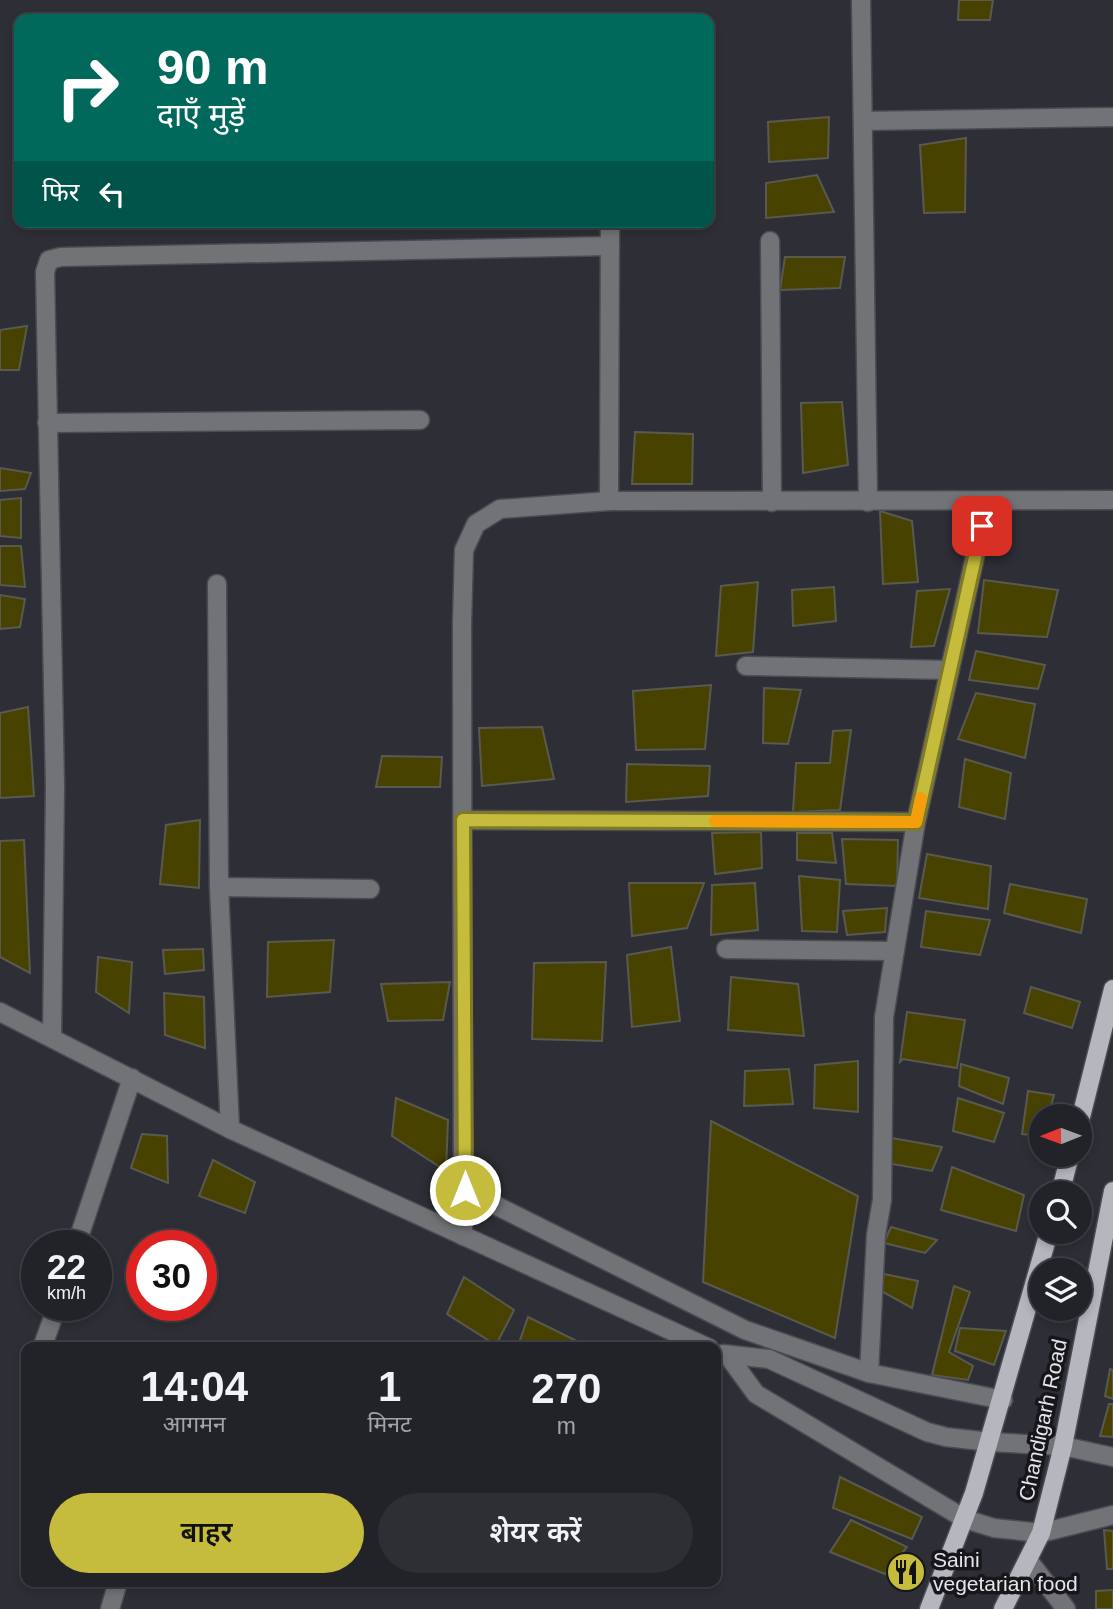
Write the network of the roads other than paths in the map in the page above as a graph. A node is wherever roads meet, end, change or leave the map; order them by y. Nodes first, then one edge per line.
1 (861, 0) edge
2 (1113, 117) edge
3 (863, 121) junction
4 (610, 228) edge
5 (770, 241) dead end
6 (610, 246) junction
7 (420, 420) dead end
8 (47, 423) junction
9 (1113, 500) edge
10 (609, 501) junction
11 (772, 502) junction
12 (868, 502) junction
13 (987, 502) junction
14 (217, 584) dead end
15 (746, 666) dead end
16 (950, 670) junction
17 (463, 820) junction
18 (916, 822) junction
19 (219, 887) junction
20 (370, 889) dead end
21 (726, 949) dead end
22 (895, 951) junction
23 (1113, 989) edge
24 (0, 1012) edge
25 (52, 1038) junction
26 (131, 1079) junction
27 (1084, 1104) edge
28 (230, 1129) junction
29 (465, 1190) junction
30 (1113, 1191) edge
31 (81, 1230) edge
32 (463, 1236) junction
33 (1046, 1244) edge
34 (52, 1321) edge
35 (44, 1342) edge
36 (696, 1342) edge
37 (722, 1354) edge
38 (869, 1373) junction
39 (1003, 1400) junction
40 (990, 1442) junction
41 (1063, 1446) junction
42 (1113, 1457) edge
43 (1113, 1515) edge
44 (965, 1519) junction
45 (1041, 1533) junction
46 (1028, 1560) junction
47 (117, 1587) edge
48 (110, 1609) edge
49 (929, 1609) edge
50 (1003, 1609) edge
51 (1066, 1609) edge

1 - 3 street
2 - 3 street
3 - 12 street
4 - 6 street
5 - 11 street
6 - 8 street
6 - 10 street
7 - 8 street
8 - 25 street
9 - 13 street
10 - 11 street
10 - 17 street
11 - 12 street
12 - 13 street
13 - 16 street
14 - 19 street
15 - 16 street
16 - 18 street
17 - 18 street
17 - 29 street
18 - 22 street
19 - 20 street
19 - 28 street
21 - 22 street
22 - 38 street
23 - 27 main road
24 - 25 street
25 - 26 street
26 - 28 street
26 - 31 street
28 - 32 street
29 - 32 street
29 - 38 street
30 - 41 main road, Chandigarh Road
32 - 36 street
33 - 39 main road
34 - 35 street
37 - 40 street
37 - 44 street
38 - 39 street
39 - 40 main road
40 - 41 street
40 - 44 main road
41 - 42 street
41 - 45 main road, Chandigarh Road
43 - 45 street
44 - 45 street
44 - 49 main road
45 - 46 main road, Chandigarh Road
46 - 50 main road, Chandigarh Road
46 - 51 street
47 - 48 street

